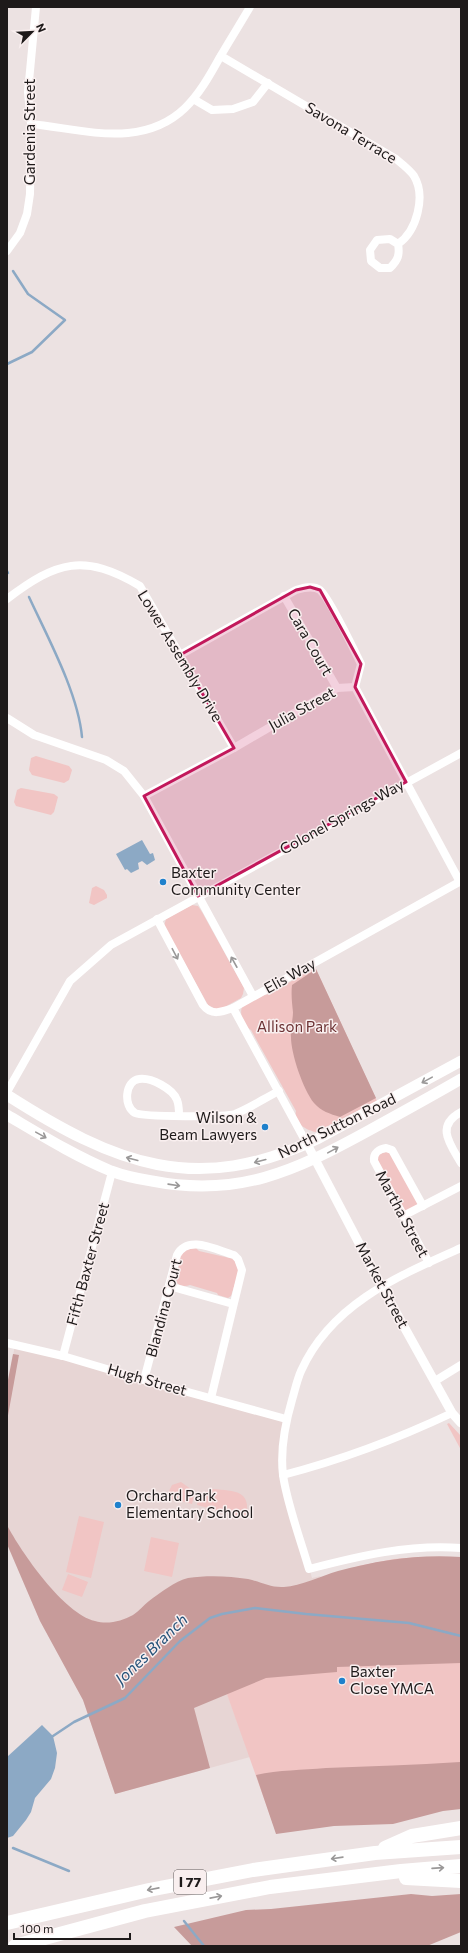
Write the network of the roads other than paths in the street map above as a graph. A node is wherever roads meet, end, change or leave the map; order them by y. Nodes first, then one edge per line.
1 (36, 7) edge
2 (250, 7) edge
3 (221, 56) junction
4 (268, 83) junction
5 (194, 100) junction
6 (30, 124) junction
7 (398, 244) dead end
8 (7, 251) edge
9 (284, 596) junction
10 (7, 598) edge
11 (180, 655) junction
12 (355, 687) junction
13 (337, 688) junction
14 (7, 718) edge
15 (234, 748) junction
16 (461, 753) edge
17 (406, 782) junction
18 (144, 796) junction
19 (461, 882) edge
20 (198, 896) junction
21 (157, 919) junction
22 (253, 996) junction
23 (233, 1008) junction
24 (461, 1061) edge
25 (461, 1080) edge
26 (279, 1091) junction
27 (7, 1094) edge
28 (461, 1112) edge
29 (7, 1115) edge
30 (179, 1115) junction
31 (307, 1144) junction
32 (315, 1159) junction
33 (461, 1163) edge
34 (112, 1172) junction
35 (461, 1186) edge
36 (422, 1206) junction
37 (404, 1216) junction
38 (461, 1248) edge
39 (429, 1263) junction
40 (169, 1286) junction
41 (382, 1287) junction
42 (233, 1304) junction
43 (7, 1343) edge
44 (63, 1356) junction
45 (461, 1365) edge
46 (144, 1380) junction
47 (434, 1381) junction
48 (211, 1398) junction
49 (452, 1413) junction
50 (286, 1419) junction
51 (461, 1423) edge
52 (283, 1475) junction
53 (461, 1548) edge
54 (461, 1828) edge
55 (461, 1847) edge
56 (375, 1852) junction
57 (461, 1866) edge
58 (358, 1876) junction
59 (461, 1881) edge
60 (7, 1923) edge
61 (15, 1946) edge

1 - 6 street, Gardenia Street
2 - 3 street
3 - 4 street, Savona Terrace
3 - 5 street
4 - 5 street
4 - 7 street, Savona Terrace
5 - 6 street
6 - 8 street, Gardenia Street
9 - 11 street, Julia Street
9 - 12 street, Julia Street
9 - 13 street, Cara Court
10 - 11 street, Lower Assembly Drive
11 - 15 street, Lower Assembly Drive
12 - 13 street, Julia Street
12 - 17 street
13 - 15 street, Julia Street
14 - 18 street
15 - 18 street, Julia Street
16 - 17 street, Colonel Springs Way
17 - 19 street
17 - 20 street, Colonel Springs Way
18 - 20 street
19 - 22 street, Elis Way
20 - 21 street, Colonel Springs Way
22 -> 20 street
21 -> 23 street, Elis Way
21 - 27 street, Colonel Springs Way
22 - 23 street, Elis Way
23 - 26 street
24 -> 31 main road, North Sutton Road
32 -> 25 main road, North Sutton Road
26 - 30 street
26 - 31 street
31 -> 27 main road, North Sutton Road
28 - 33 street
29 -> 34 main road, North Sutton Road
30 - 30 street
31 - 32 street, Market Street
34 -> 32 main road, North Sutton Road
32 - 41 street, Market Street
34 - 44 street, Fifth Baxter Street
35 - 36 street, Martha Street
36 - 37 street, Martha Street
36 - 37 street, Martha Street
37 - 39 street, Martha Street
38 - 39 street
39 - 41 street
40 - 42 street
40 - 42 street, Blandina Court
40 - 46 street, Blandina Court
41 - 47 street, Market Street
41 - 50 street
42 - 48 street, Blandina Court
43 - 44 street, Hugh Street
44 - 46 street, Hugh Street
45 - 47 street
46 - 48 street, Hugh Street
47 - 49 street, Market Street
48 - 50 street, Hugh Street
49 - 51 street, Market Street
49 - 52 street
50 - 52 street
52 - 53 street
54 - 56 highway
55 - 56 highway, I 77
56 -> 60 highway, I 77
58 -> 57 highway, I 77
58 - 59 highway
61 -> 58 highway, I 77

